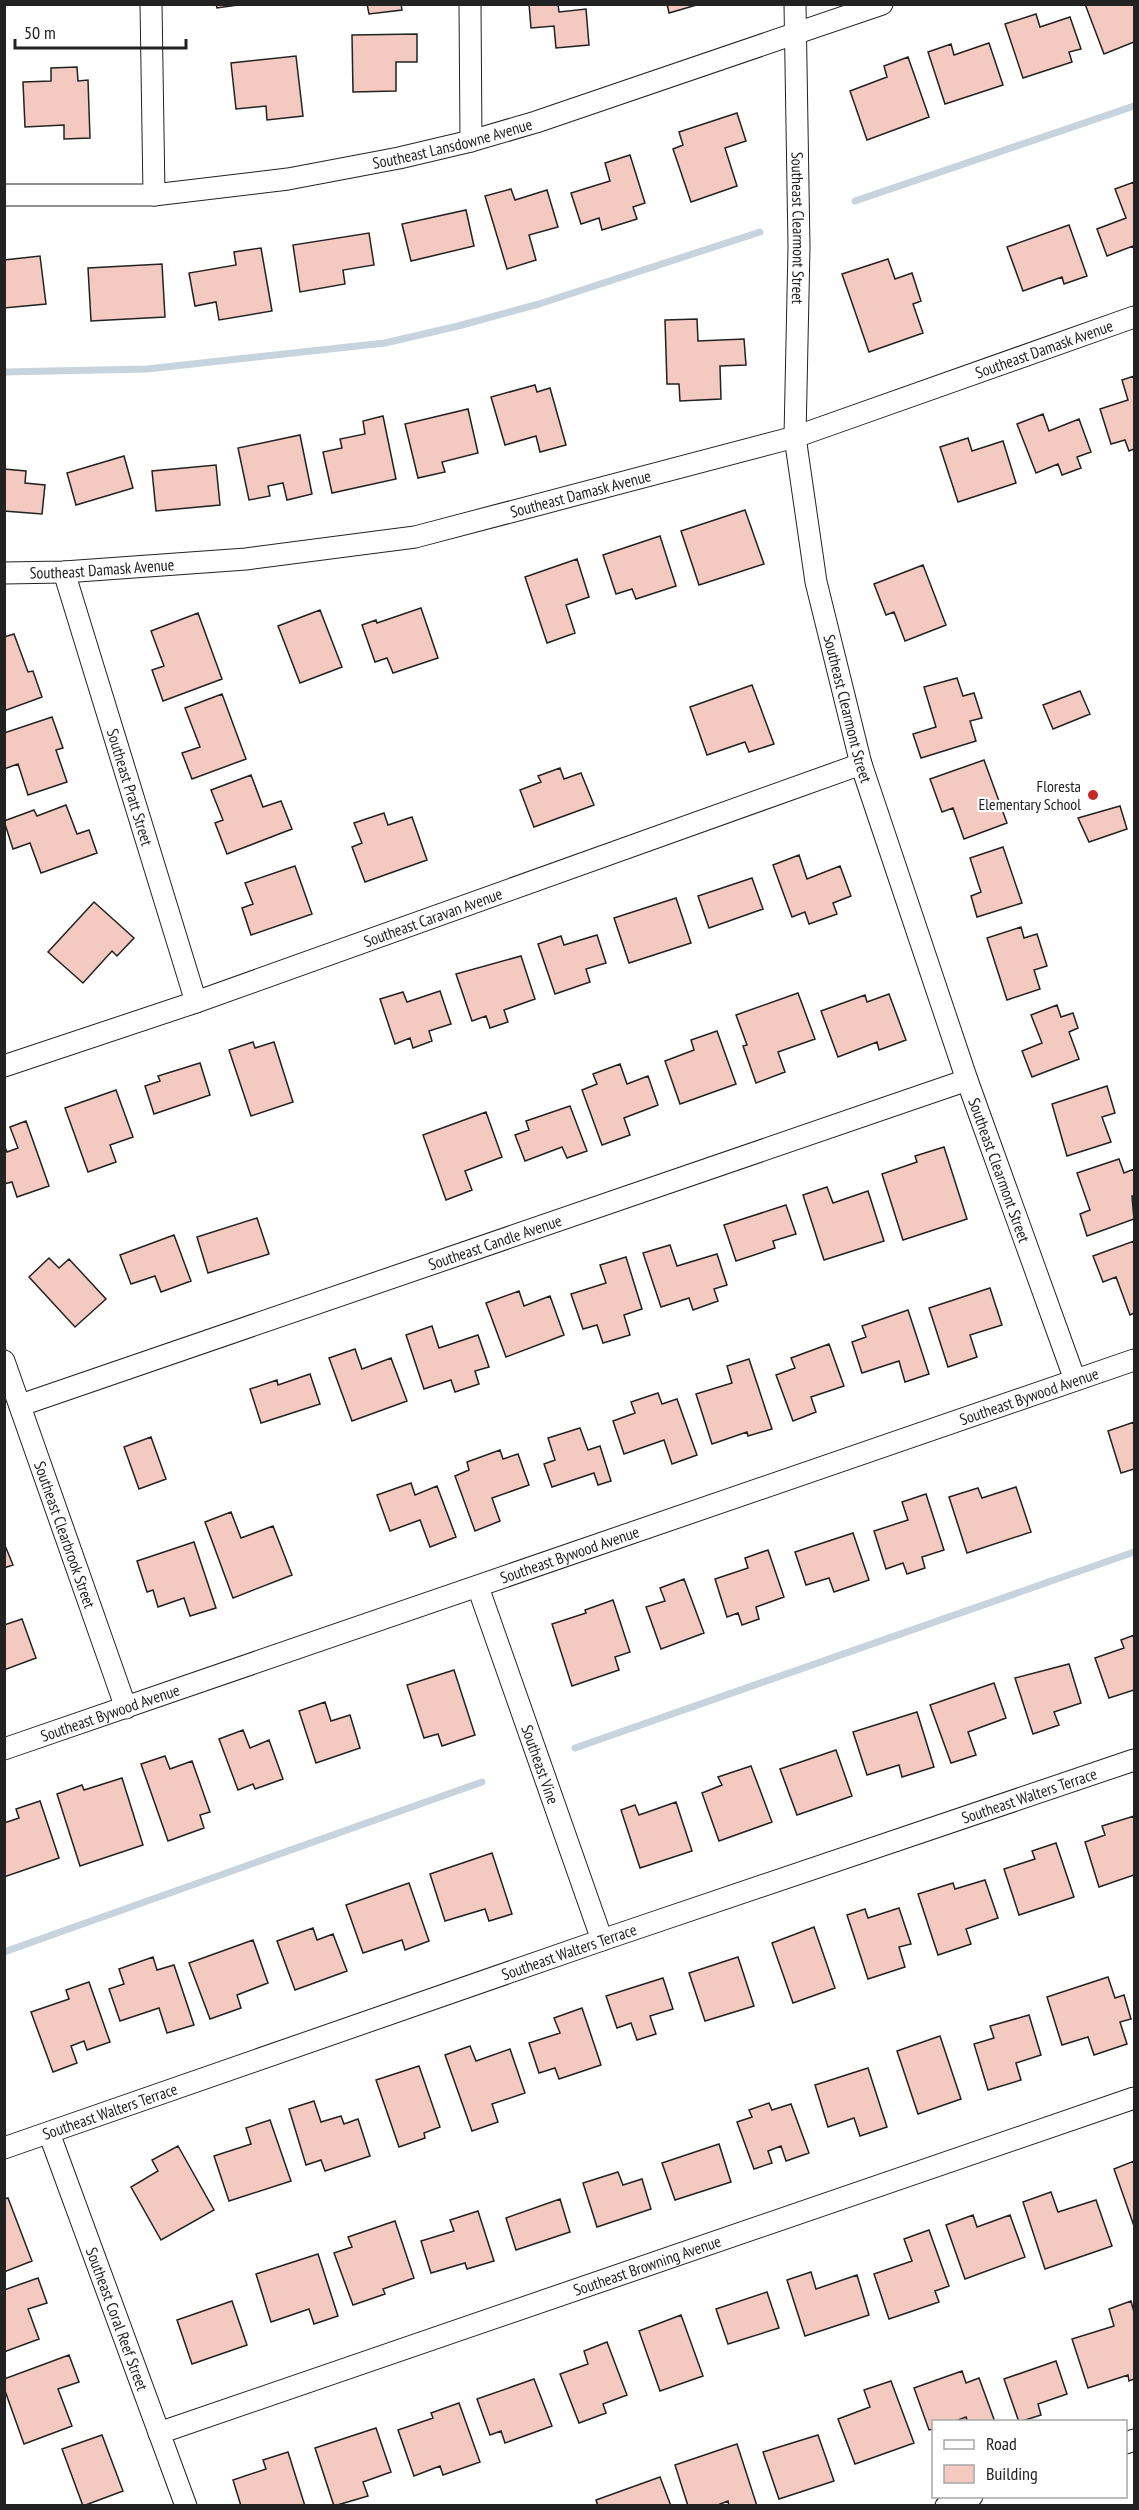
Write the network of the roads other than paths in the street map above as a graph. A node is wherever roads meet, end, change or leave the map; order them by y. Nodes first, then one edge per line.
1 (151, 4) edge
2 (470, 4) edge
3 (795, 4) edge
4 (882, 4) edge
5 (795, 34) junction
6 (471, 141) junction
7 (4, 195) edge
8 (154, 195) junction
9 (1134, 317) edge
10 (795, 437) junction
11 (64, 572) junction
12 (4, 573) edge
13 (861, 764) junction
14 (196, 1002) junction
15 (4, 1066) edge
16 (967, 1080) junction
17 (1134, 1360) edge
18 (4, 1361) edge
19 (1074, 1380) junction
20 (21, 1405) junction
21 (478, 1587) junction
22 (126, 1708) junction
23 (4, 1749) edge
24 (1134, 1760) edge
25 (602, 1940) junction
26 (1134, 2098) edge
27 (49, 2133) junction
28 (4, 2148) edge
29 (159, 2433) junction
30 (966, 2498) edge
31 (186, 2505) edge
32 (946, 2505) edge

1 - 8 street
2 - 6 street
3 - 5 street, Southeast Clearmont Street
4 - 5 street, Southeast Lansdowne Avenue
5 - 6 street, Southeast Lansdowne Avenue
5 - 10 street, Southeast Clearmont Street
6 - 8 street, Southeast Lansdowne Avenue
7 - 8 street, Southeast Lansdowne Avenue
9 - 10 street, Southeast Damask Avenue
10 - 11 street, Southeast Damask Avenue
10 - 13 street, Southeast Clearmont Street
11 - 12 street, Southeast Damask Avenue
11 - 14 street, Southeast Pratt Street
13 - 14 street, Southeast Caravan Avenue
13 - 16 street, Southeast Clearmont Street
14 - 15 street, Southeast Caravan Avenue
16 - 19 street, Southeast Clearmont Street
16 - 20 street, Southeast Candle Avenue
17 - 19 street, Southeast Bywood Avenue
18 - 20 street, Southeast Clearbrook Street
19 - 21 street, Southeast Bywood Avenue
20 - 22 street, Southeast Clearbrook Street
21 - 22 street, Southeast Bywood Avenue
21 - 25 street, Southeast Vine
22 - 23 street, Southeast Bywood Avenue
24 - 25 street, Southeast Walters Terrace
25 - 27 street, Southeast Walters Terrace
26 - 29 street, Southeast Browning Avenue
27 - 28 street, Southeast Walters Terrace
27 - 29 street, Southeast Coral Reef Street
29 - 31 street, Southeast Coral Reef Street
30 - 32 street

